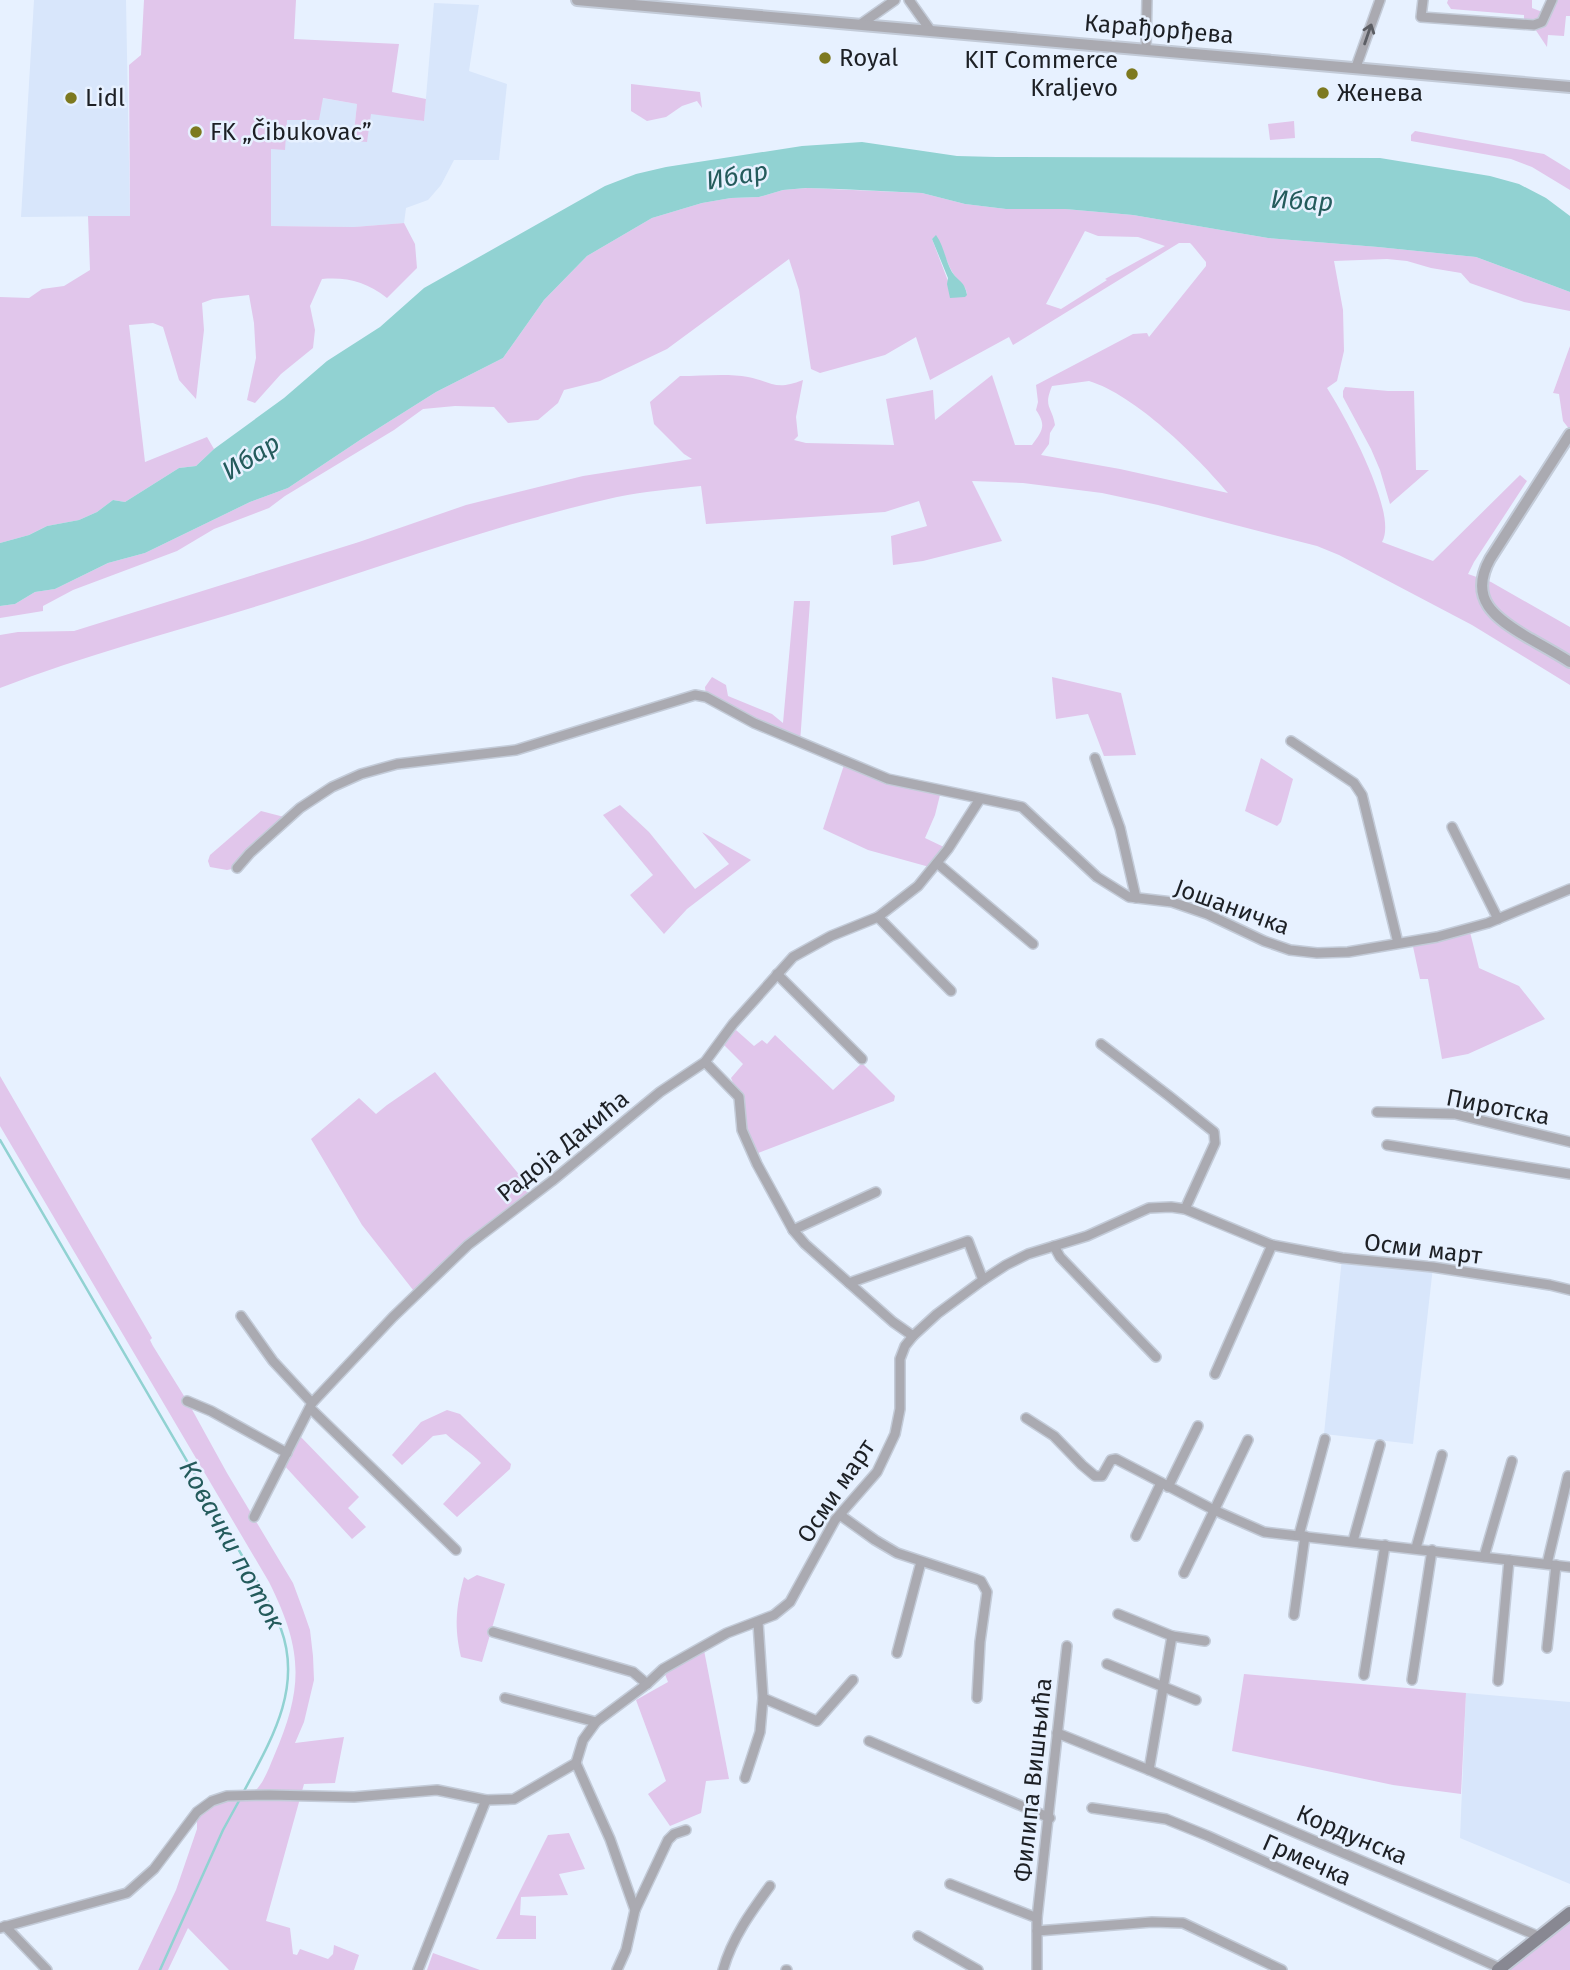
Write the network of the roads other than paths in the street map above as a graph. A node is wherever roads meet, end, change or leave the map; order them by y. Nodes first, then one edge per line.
1 (577, 0) edge
2 (895, 0) edge
3 (909, 0) edge
4 (1147, 0) edge
5 (1380, 0) edge
6 (1423, 0) edge
7 (1552, 0) edge
8 (659, 3) edge
9 (861, 24) junction
10 (930, 31) junction
11 (1146, 49) junction
12 (1356, 68) junction
13 (1570, 87) edge
14 (1570, 434) edge
15 (1570, 662) edge
16 (1291, 741) dead end
17 (1095, 758) dead end
18 (980, 799) junction
19 (1452, 827) dead end
20 (937, 863) junction
21 (237, 868) dead end
22 (1570, 889) edge
23 (1136, 898) junction
24 (878, 917) junction
25 (1497, 919) junction
26 (1398, 943) junction
27 (1033, 944) dead end
28 (777, 974) junction
29 (951, 990) dead end
30 (1101, 1044) dead end
31 (862, 1059) dead end
32 (705, 1062) junction
33 (1377, 1112) dead end
34 (1570, 1142) edge
35 (1387, 1145) dead end
36 (1570, 1174) edge
37 (876, 1192) dead end
38 (1185, 1209) junction
39 (793, 1230) junction
40 (1272, 1245) junction
41 (1054, 1246) junction
42 (983, 1280) junction
43 (849, 1283) junction
44 (1570, 1290) edge
45 (241, 1316) dead end
46 (913, 1336) junction
47 (1156, 1357) dead end
48 (1215, 1374) dead end
49 (187, 1401) dead end
50 (311, 1405) junction
51 (1026, 1418) dead end
52 (1198, 1426) dead end
53 (1325, 1439) dead end
54 (1248, 1440) dead end
55 (1380, 1445) dead end
56 (287, 1453) junction
57 (1442, 1455) dead end
58 (1512, 1461) dead end
59 (1568, 1476) dead end
60 (1165, 1485) junction
61 (1214, 1510) junction
62 (840, 1515) junction
63 (254, 1517) dead end
64 (1136, 1536) dead end
65 (1302, 1536) junction
66 (1353, 1541) junction
67 (1385, 1545) junction
68 (1416, 1548) junction
69 (456, 1549) dead end
70 (1432, 1550) junction
71 (1485, 1557) junction
72 (1509, 1560) junction
73 (921, 1562) junction
74 (1551, 1565) junction
75 (1570, 1567) edge
76 (1184, 1573) dead end
77 (1118, 1614) dead end
78 (1294, 1615) dead end
79 (758, 1622) junction
80 (493, 1632) dead end
81 (1172, 1636) junction
82 (1205, 1641) dead end
83 (1067, 1646) dead end
84 (1547, 1648) dead end
85 (897, 1653) dead end
86 (1107, 1664) dead end
87 (1364, 1675) dead end
88 (853, 1680) dead end
89 (1412, 1680) dead end
90 (1498, 1681) dead end
91 (647, 1684) junction
92 (1164, 1686) junction
93 (505, 1698) dead end
94 (763, 1698) junction
95 (976, 1698) dead end
96 (1196, 1700) dead end
97 (596, 1722) junction
98 (1057, 1733) junction
99 (869, 1741) dead end
100 (576, 1762) junction
101 (1149, 1770) junction
102 (745, 1779) dead end
103 (486, 1800) junction
104 (1092, 1808) dead end
105 (1050, 1818) junction
106 (686, 1830) dead end
107 (950, 1884) dead end
108 (770, 1886) dead end
109 (635, 1910) junction
110 (1570, 1913) edge
111 (1037, 1918) junction
112 (3, 1927) edge
113 (1037, 1931) junction
114 (918, 1936) dead end
115 (1540, 1937) junction
116 (1499, 1969) edge
117 (47, 1970) edge
118 (418, 1970) edge
119 (617, 1970) edge
120 (723, 1970) edge
121 (978, 1970) edge
122 (1037, 1970) edge
123 (1282, 1970) edge

1 - 8 street, Карађорђева
2 - 9 street
3 - 10 street
4 - 11 street
12 -> 5 street
6 - 7 street
8 - 9 street, Карађорђева
9 - 10 street, Карађорђева
10 - 11 street, Карађорђева
11 - 12 street, Карађорђева
12 - 13 street, Карађорђева
14 - 15 street
16 - 26 street
17 - 23 street, Јошаничка
18 - 20 street
18 - 21 street, Јошаничка
18 - 23 street, Јошаничка
19 - 25 street
20 - 24 street
20 - 27 street
22 - 25 street, Јошаничка
23 - 26 street, Јошаничка
24 - 28 street
24 - 29 street
25 - 26 street, Јошаничка
28 - 31 street
28 - 32 street
30 - 38 street
32 - 39 street
32 - 50 street, Радоја Дакића
33 - 34 street, Пиротска
35 - 36 street
37 - 39 street
38 - 40 street, Осми март
38 - 41 street, Осми март
39 - 43 street
40 - 44 street, Осми март
40 - 48 street
41 - 42 street, Осми март
41 - 47 street
42 - 43 street
42 - 46 street, Осми март
43 - 46 street
45 - 50 street
46 - 62 street, Осми март
49 - 56 street
50 - 56 street, Радоја Дакића
50 - 69 street
51 - 60 street
52 - 60 street
53 - 65 street
54 - 61 street
55 - 66 street
56 - 63 street, Радоја Дакића
57 - 68 street
58 - 71 street
59 - 74 street
60 - 61 street
60 - 64 street
61 - 65 street
61 - 76 street
62 - 73 street
62 - 79 street, Осми март
65 - 66 street
65 - 78 street
66 - 67 street
67 - 68 street
67 - 87 street
68 - 70 street
70 - 71 street
70 - 89 street
71 - 72 street
72 - 74 street
72 - 90 street
73 - 85 street
73 - 95 street
74 - 75 street
74 - 84 street
77 - 81 street
79 - 91 street, Осми март
79 - 94 street
80 - 91 street
81 - 82 street
81 - 92 street
83 - 98 street, Филипа Вишњића
86 - 92 street
88 - 94 street
91 - 97 street, Осми март
92 - 96 street
92 - 101 street
93 - 97 street
94 - 102 street
97 - 100 street, Осми март
98 - 101 street, Кордунска
98 - 105 street, Филипа Вишњића
99 - 105 street
100 - 103 street
100 - 109 street
101 - 115 street, Кордунска
103 - 112 street
103 - 118 street
104 - 116 street, Грмечка
105 - 111 street, Филипа Вишњића
106 - 109 street
107 - 111 street, Филипа Вишњића
108 - 120 street
109 - 119 street
110 - 115 main road
111 - 113 street, Филипа Вишњића
112 - 117 street
113 - 122 street, Филипа Вишњића
113 - 123 street
114 - 121 street
115 - 116 main road

